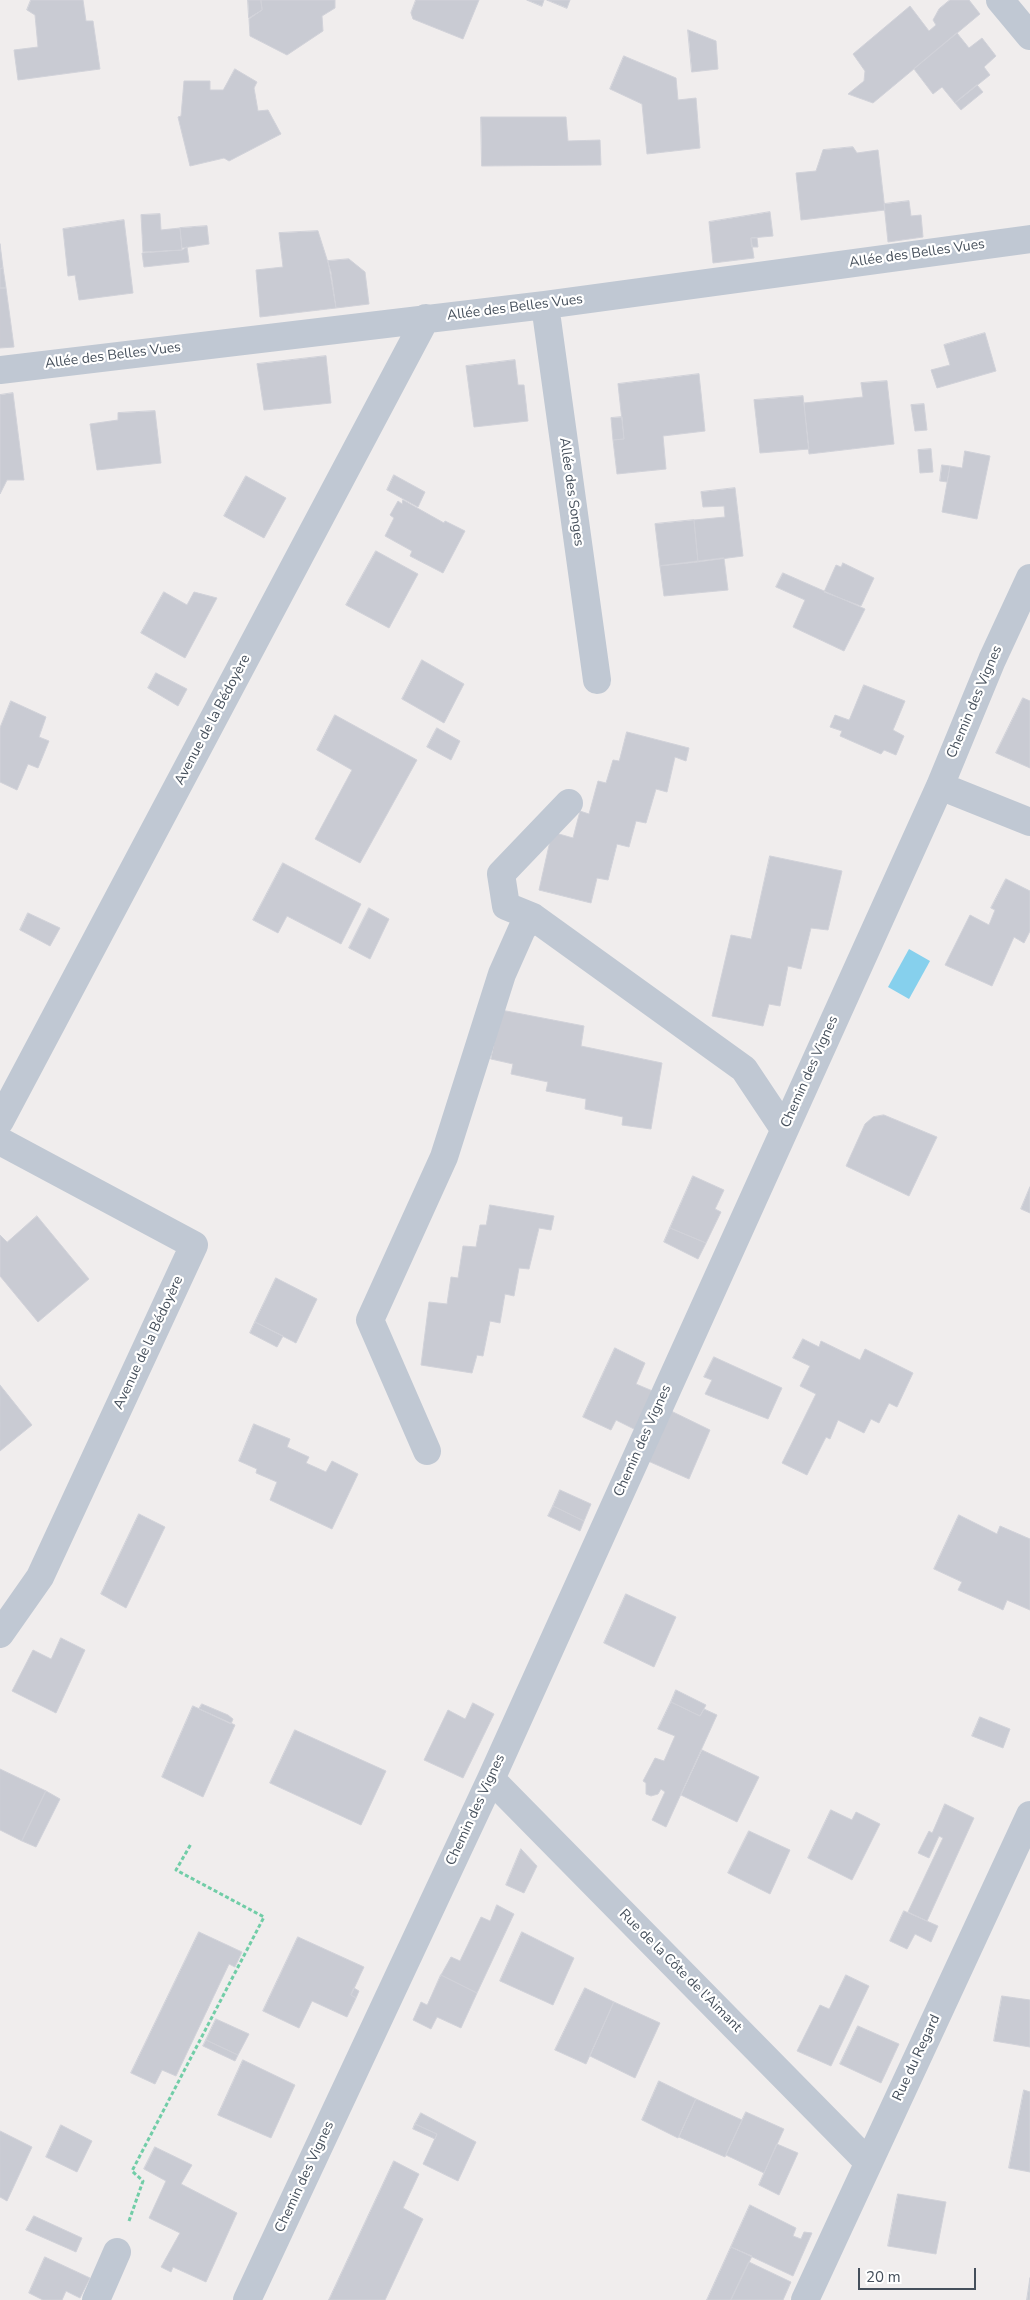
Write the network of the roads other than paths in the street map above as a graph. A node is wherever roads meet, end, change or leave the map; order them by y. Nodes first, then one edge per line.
1 (1000, 0) edge
2 (1030, 36) edge
3 (1030, 239) edge
4 (545, 305) junction
5 (426, 318) junction
6 (0, 370) edge
7 (1030, 578) edge
8 (597, 680) dead end
9 (940, 786) junction
10 (569, 803) dead end
11 (1030, 822) edge
12 (532, 917) junction
13 (0, 1121) edge
14 (784, 1129) junction
15 (0, 1140) edge
16 (427, 1451) dead end
17 (0, 1634) edge
18 (491, 1779) junction
19 (1030, 1815) edge
20 (868, 2162) junction
21 (117, 2252) road end
22 (96, 2300) edge
23 (247, 2300) edge
24 (804, 2300) edge

1 - 2 street
3 - 4 street, Allée des Belles Vues
4 - 5 street, Allée des Belles Vues
4 - 8 street, Allée des Songes
5 - 6 street, Allée des Belles Vues
5 - 13 street, Avenue de la Bédoyère
7 - 9 street, Chemin des Vignes
9 - 11 street
9 - 14 street, Chemin des Vignes
10 - 12 street
12 - 14 street
12 - 16 street
14 - 18 street, Chemin des Vignes
15 - 17 street, Avenue de la Bédoyère
18 - 20 street, Rue de la Côte de l'Aimant
18 - 23 street, Chemin des Vignes
19 - 20 street, Rue du Regard
20 - 24 street, Rue du Regard
21 - 22 street

